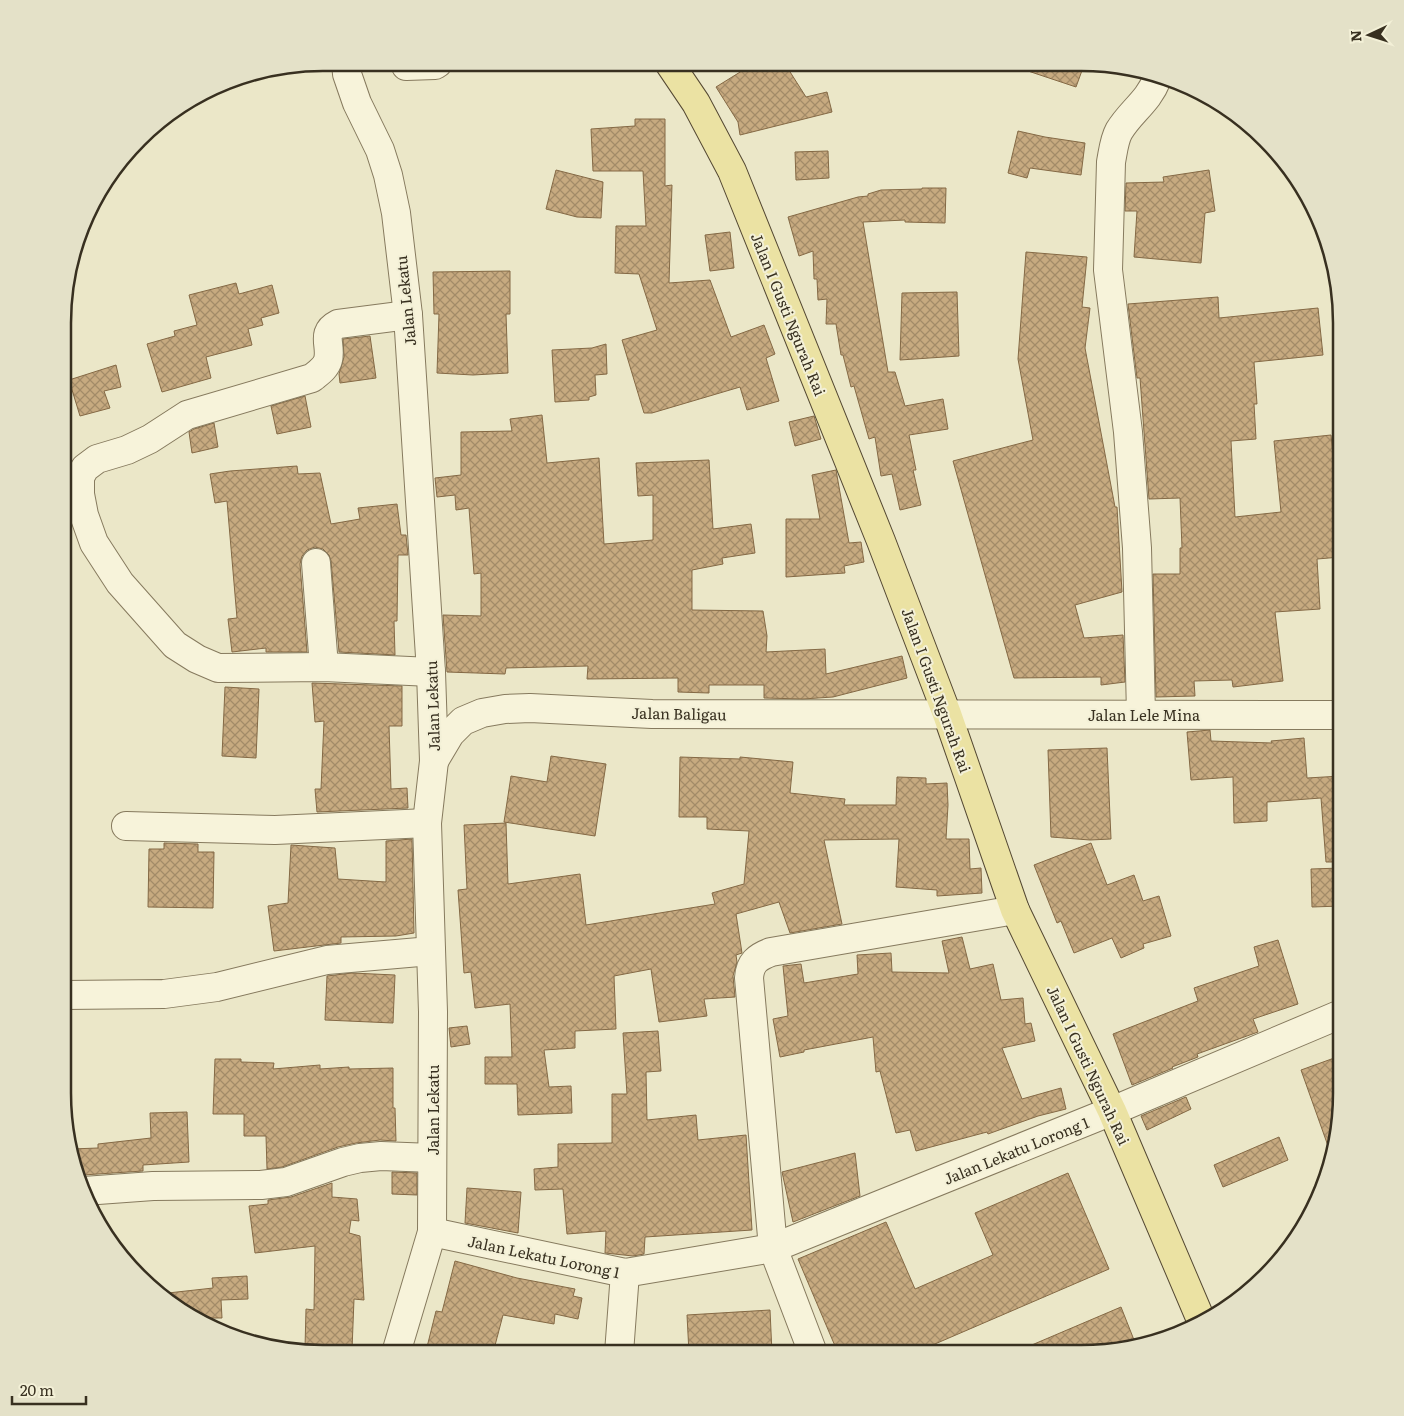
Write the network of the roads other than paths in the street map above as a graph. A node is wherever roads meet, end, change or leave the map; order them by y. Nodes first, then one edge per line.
1 (347, 71) edge
2 (674, 71) edge
3 (1155, 83) edge
4 (408, 315) junction
5 (316, 563) dead end
6 (324, 668) junction
7 (430, 672) junction
8 (947, 714) junction
9 (1141, 714) junction
10 (1333, 715) edge
11 (434, 761) junction
12 (427, 823) junction
13 (126, 826) dead end
14 (1015, 910) junction
15 (431, 952) junction
16 (71, 995) edge
17 (1333, 1017) edge
18 (1112, 1111) junction
19 (432, 1158) junction
20 (91, 1191) edge
21 (432, 1232) junction
22 (774, 1248) junction
23 (625, 1274) junction
24 (1199, 1315) edge
25 (398, 1345) edge
26 (620, 1345) edge
27 (810, 1345) edge

1 - 4 street, Jalan Lekatu
2 - 8 main road, Jalan I Gusti Ngurah Rai
3 - 9 street
4 - 6 street
4 - 7 street, Jalan Lekatu
5 - 6 street
6 - 7 street
7 - 11 street, Jalan Lekatu
8 - 9 street, Jalan Lele Mina
8 - 11 street, Jalan Baligau
8 - 14 main road, Jalan I Gusti Ngurah Rai
9 - 10 street, Jalan Lele Mina
11 - 12 street, Jalan Lekatu
12 - 13 street
12 - 15 street, Jalan Lekatu
14 - 18 main road, Jalan I Gusti Ngurah Rai
14 - 22 street
15 - 16 street
15 - 19 street, Jalan Lekatu
17 - 18 street, Jalan Lekatu Lorong 1
18 - 22 street, Jalan Lekatu Lorong 1
18 - 24 main road, Jalan I Gusti Ngurah Rai
19 - 20 street
19 - 21 street, Jalan Lekatu
21 - 23 street, Jalan Lekatu Lorong 1
21 - 25 street, Jalan Lekatu
22 - 23 street, Jalan Lekatu Lorong 1
22 - 27 street
23 - 26 street

